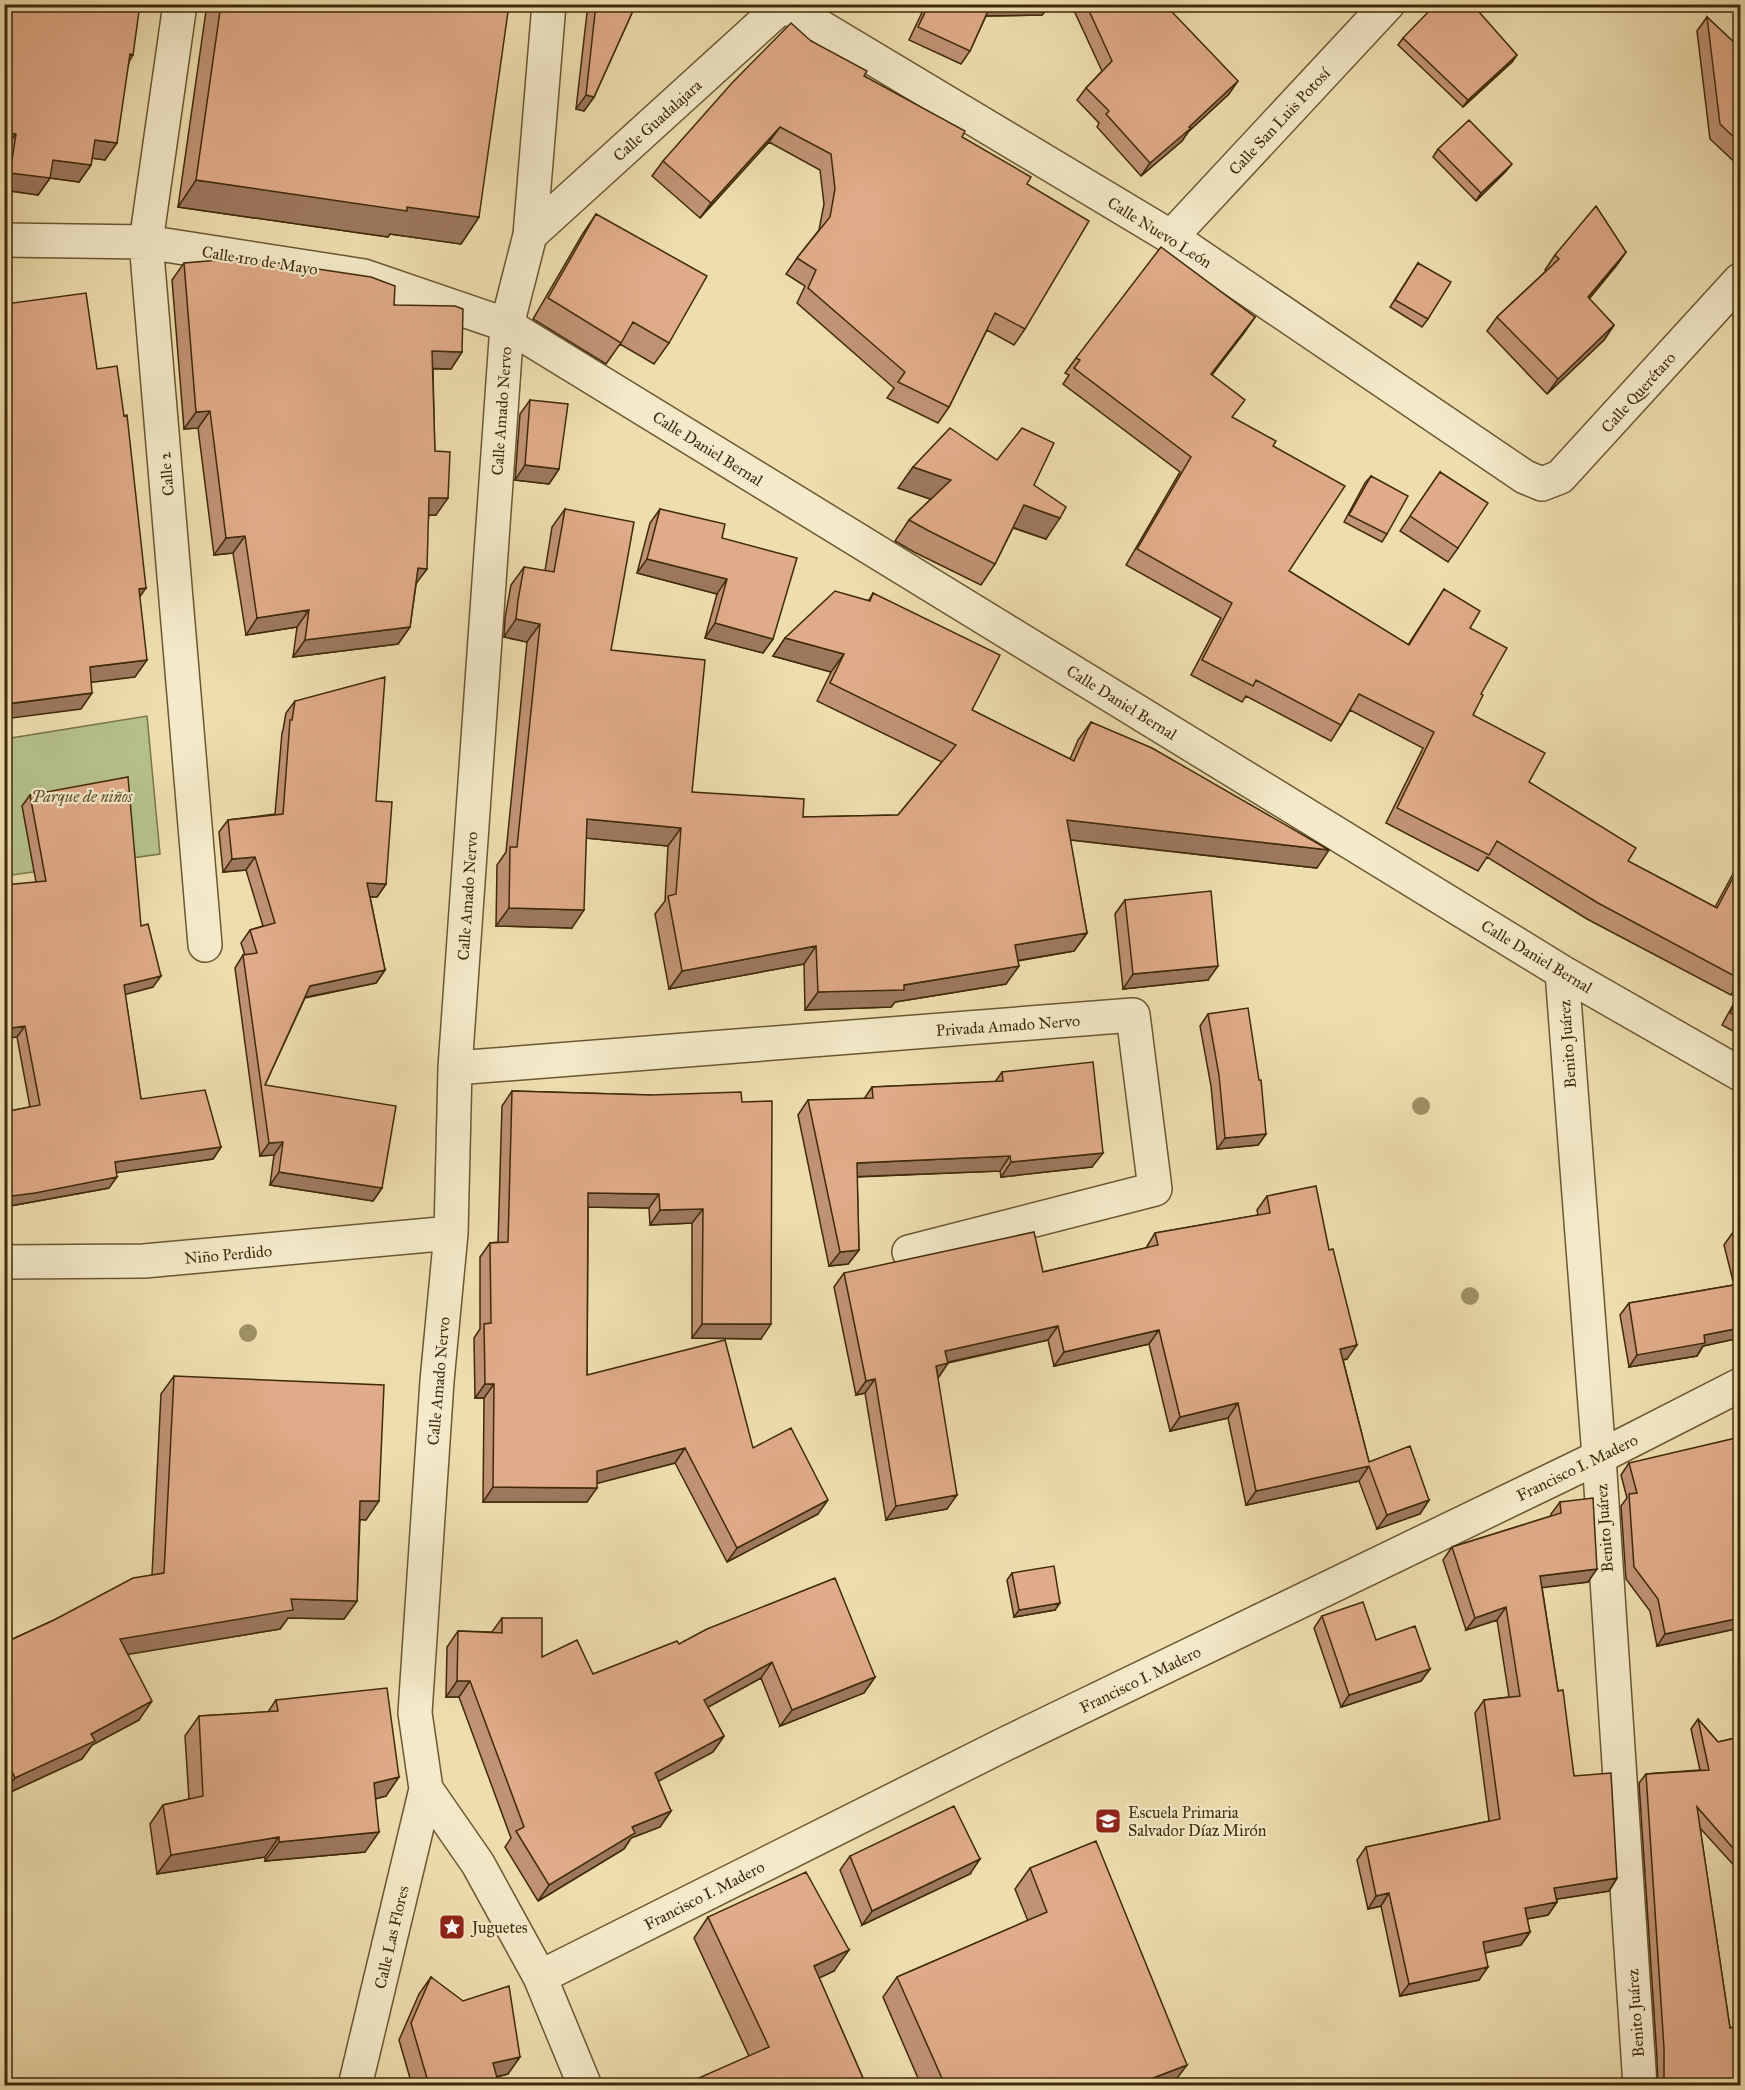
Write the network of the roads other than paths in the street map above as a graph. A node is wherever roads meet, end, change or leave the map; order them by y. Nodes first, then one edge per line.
1 (180, 4) edge
2 (549, 4) edge
3 (1388, 4) edge
4 (784, 5) edge
5 (530, 235) junction
6 (1171, 237) junction
7 (4, 240) edge
8 (146, 242) junction
9 (1740, 280) edge
10 (507, 325) junction
11 (1525, 477) joint
12 (205, 945) dead end
13 (1562, 972) junction
14 (455, 1068) junction
15 (1740, 1074) edge
16 (451, 1233) junction
17 (909, 1252) dead end
18 (4, 1262) edge
19 (1740, 1385) edge
20 (1599, 1457) junction
21 (426, 1789) junction
22 (540, 1977) junction
23 (355, 2085) edge
24 (585, 2085) edge
25 (1640, 2085) edge

1 - 8 street, Calle 2
2 - 5 street, Calle Amado Nervo
3 - 6 street, Calle San Luis Potosí
4 - 5 street, Calle Guadalajara
4 - 6 street, Calle Nuevo León
5 - 10 street, Calle Amado Nervo
6 - 11 street, Calle Nuevo León
7 - 8 street, Calle 1ro de Mayo
8 - 10 street, Calle 1ro de Mayo
8 - 12 street, Calle 2
9 - 11 street, Calle Querétaro
10 - 13 street, Calle Daniel Bernal
10 - 14 street, Calle Amado Nervo
13 - 15 street, Calle Daniel Bernal
13 - 20 street, Benito Juárez
14 - 16 street, Calle Amado Nervo
14 - 17 street, Privada Amado Nervo
16 - 18 street, Niño Perdido
16 - 21 street, Calle Amado Nervo
19 - 20 street, Francisco I. Madero
20 - 22 street, Francisco I. Madero
20 - 25 street, Benito Juárez
21 - 22 street
21 - 23 street, Calle Las Flores
22 - 24 street

